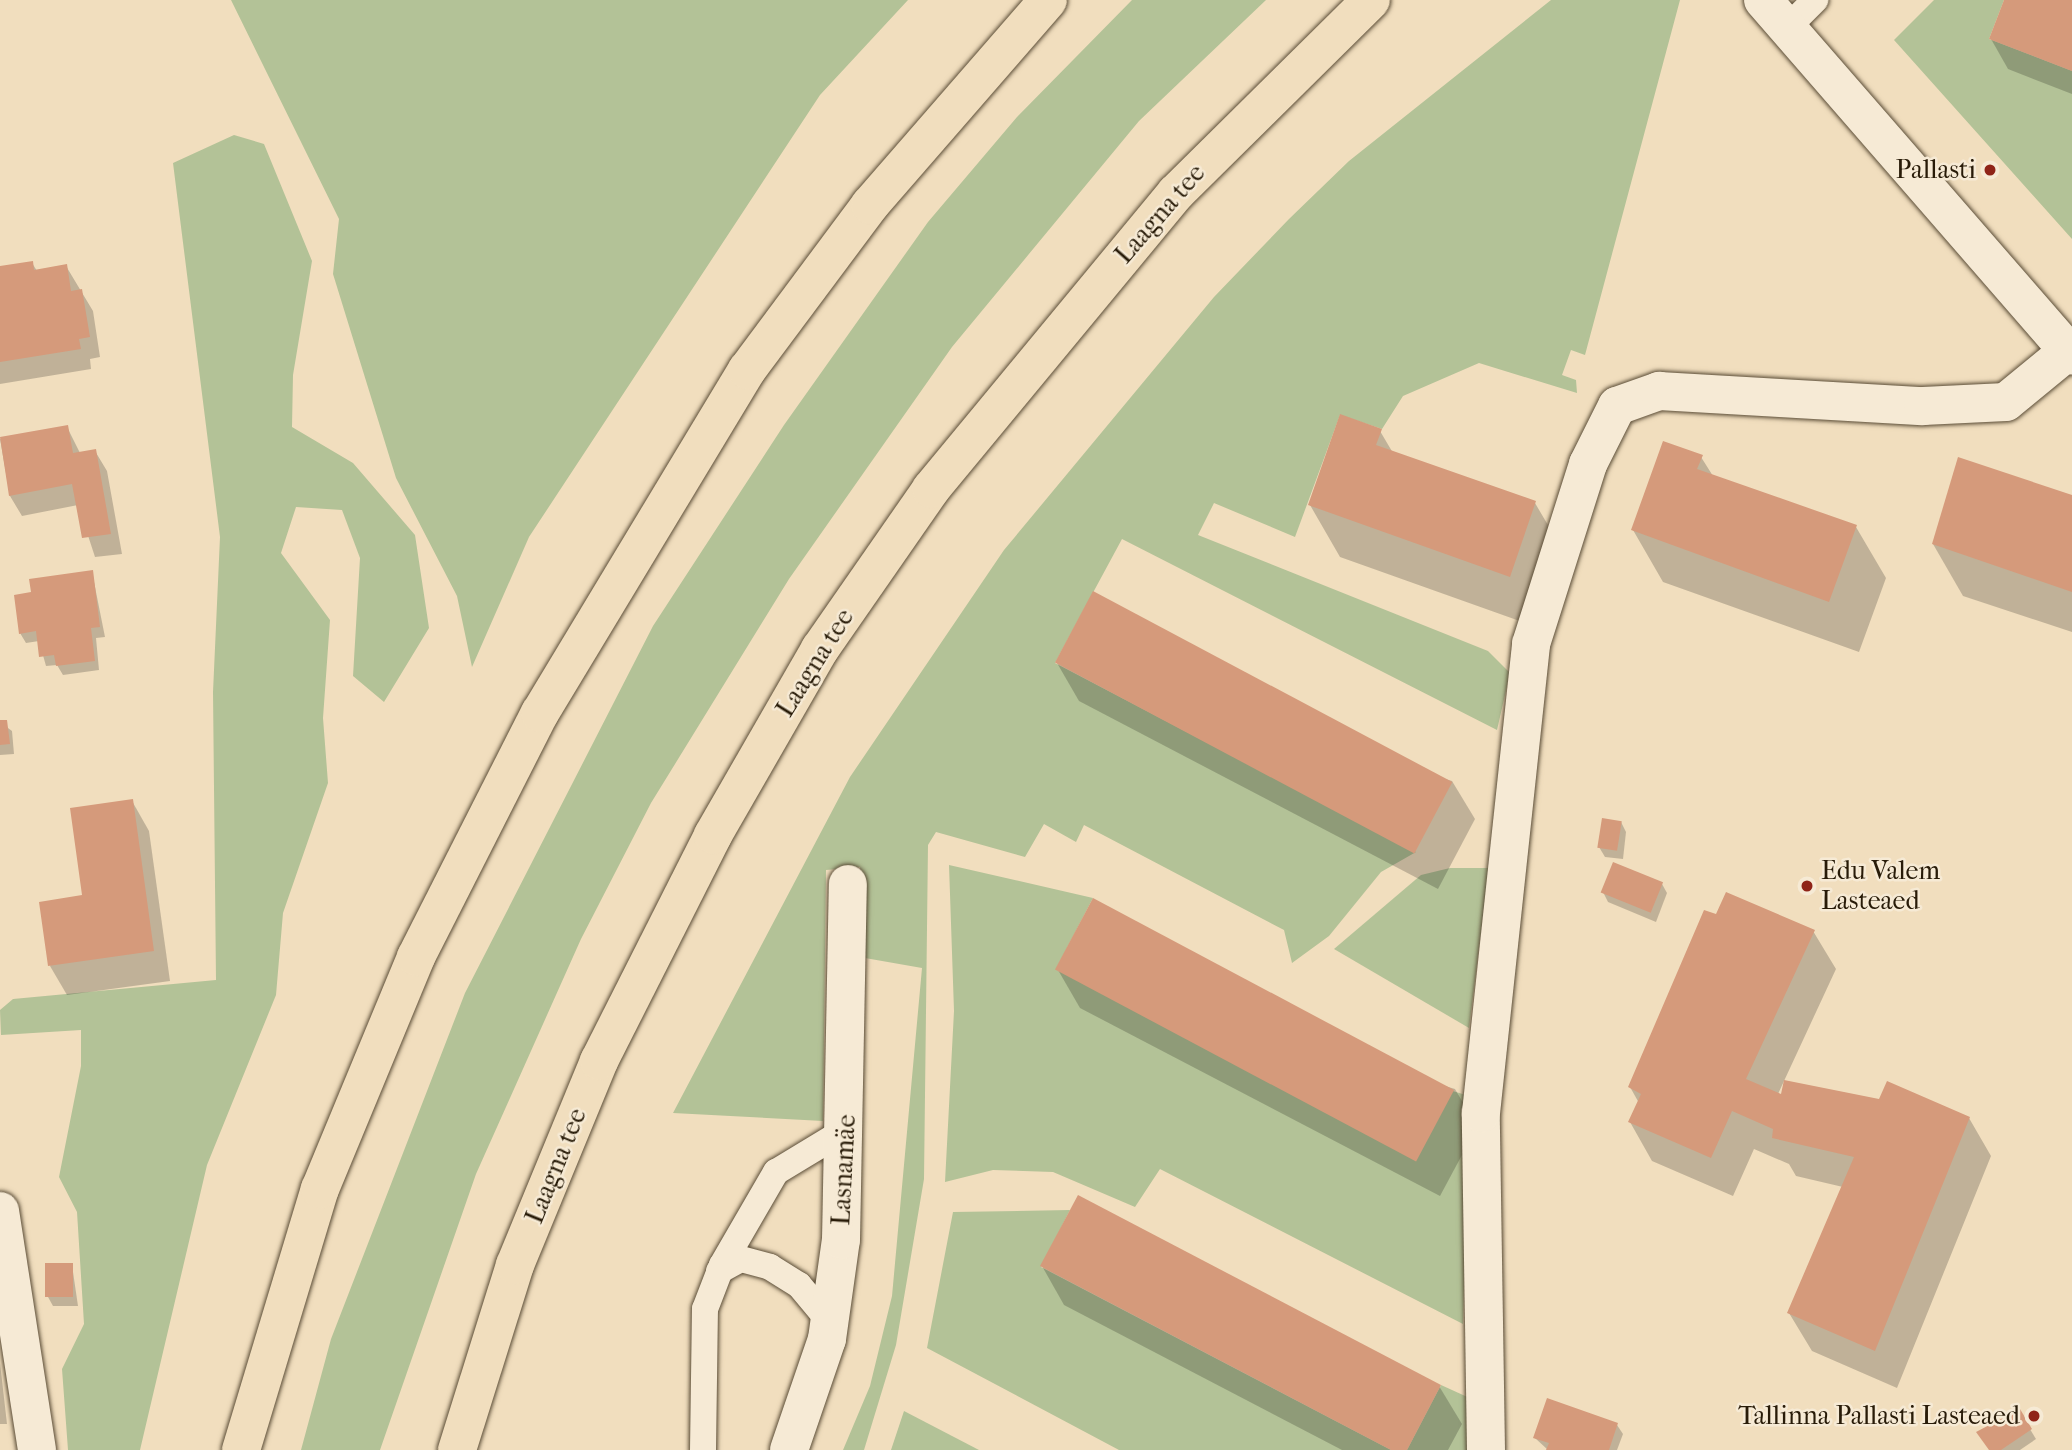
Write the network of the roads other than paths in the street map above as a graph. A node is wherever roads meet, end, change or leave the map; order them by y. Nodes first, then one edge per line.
1 (1048, 0) edge
2 (1371, 0) edge
3 (1815, 0) edge
4 (1775, 14) edge
5 (2070, 353) edge
6 (848, 884) dead end
7 (847, 1129) junction
8 (0, 1211) edge
9 (719, 1271) junction
10 (830, 1322) junction
11 (37, 1450) edge
12 (241, 1450) edge
13 (457, 1450) edge
14 (703, 1450) edge
15 (789, 1450) edge
16 (1486, 1450) edge

1 - 12 main road
2 - 13 main road, Laagna tee
3 - 4 lane
4 - 5 street
5 - 16 street
6 - 7 street, Lasnamäe
7 - 9 lane
7 - 10 street, Lasnamäe
8 - 11 street
9 - 10 lane
9 - 14 lane
10 - 15 street, Lasnamäe

